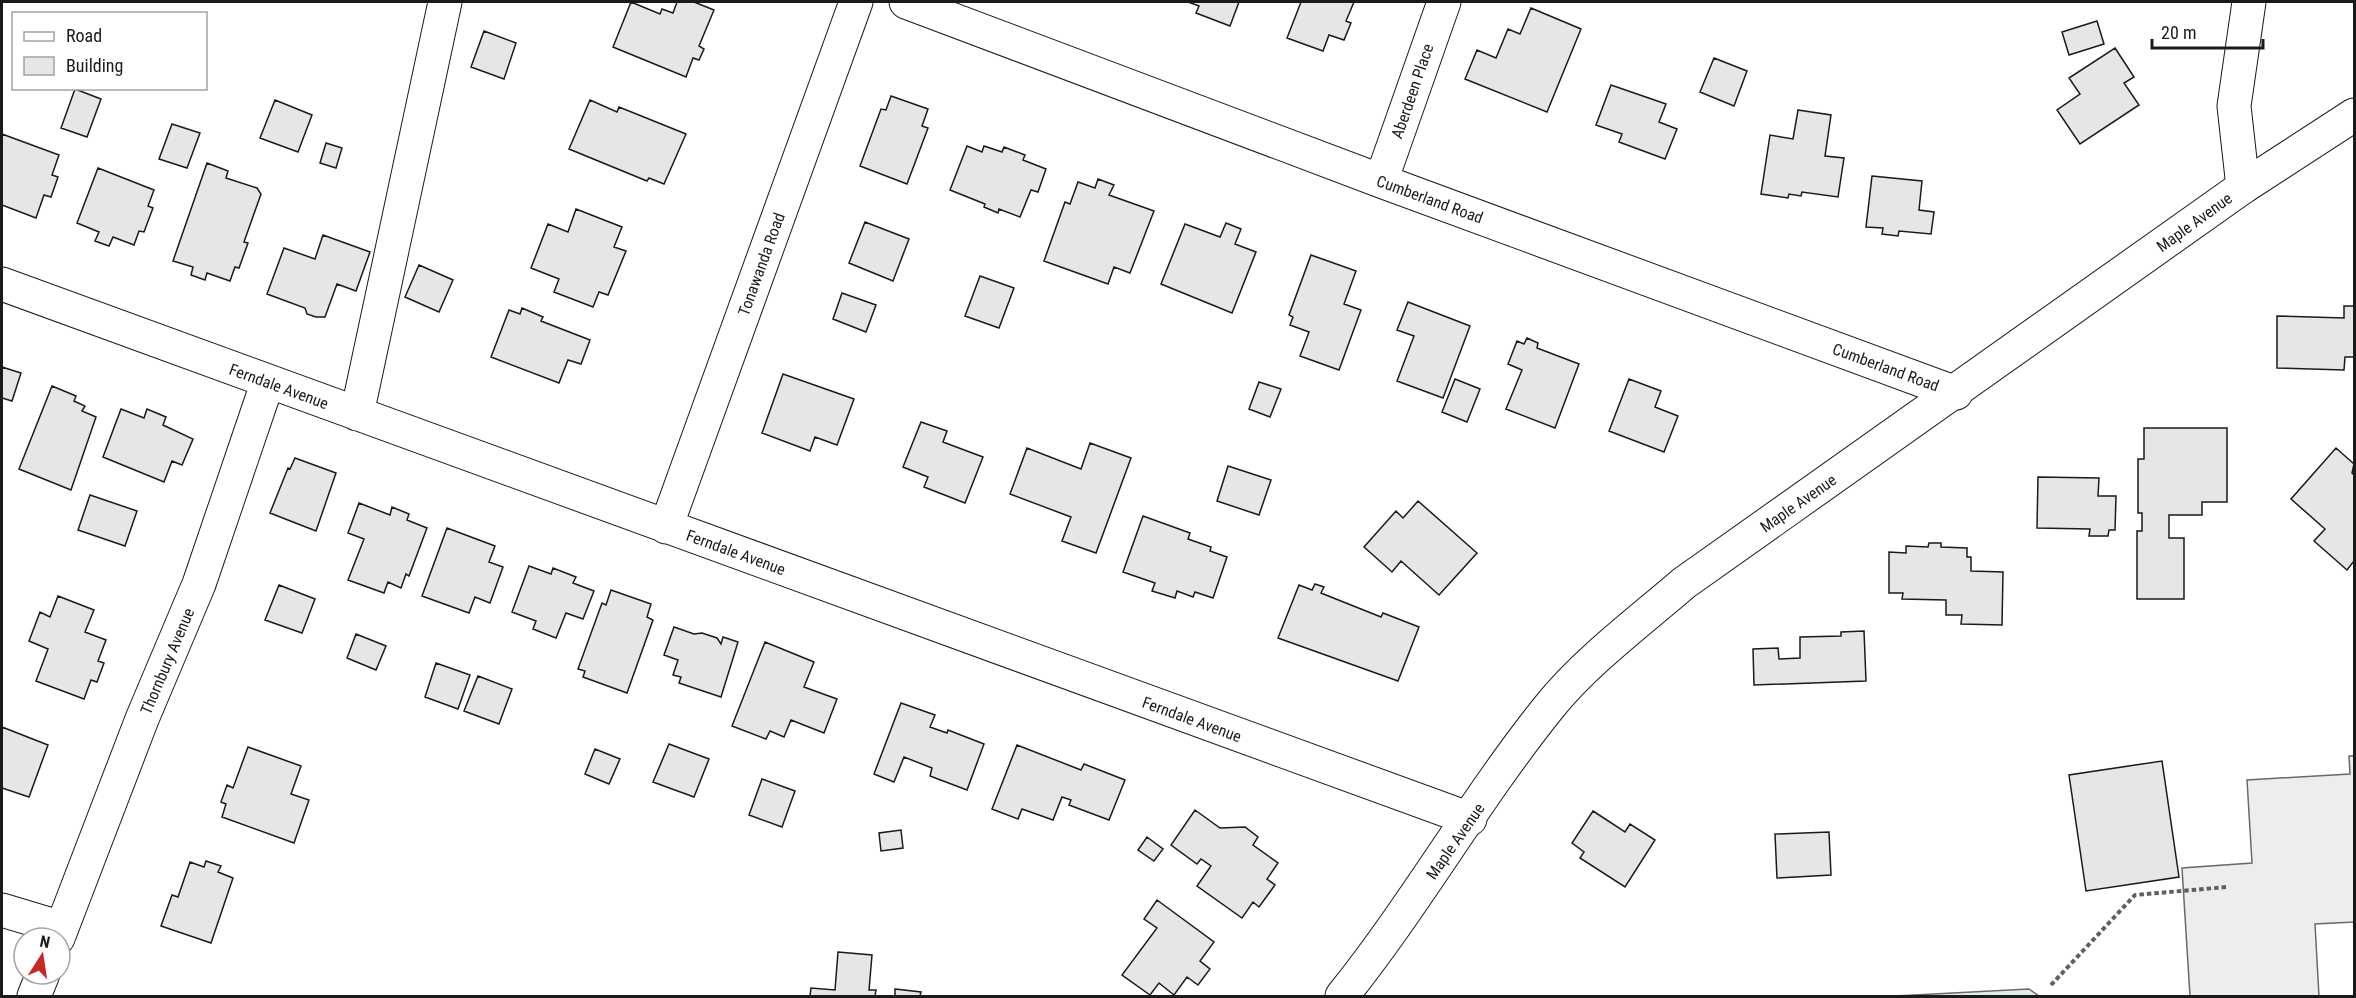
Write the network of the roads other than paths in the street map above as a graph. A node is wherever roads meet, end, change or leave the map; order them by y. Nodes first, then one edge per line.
1 (445, 2) edge
2 (856, 2) edge
3 (906, 2) edge
4 (1444, 2) edge
5 (2249, 2) edge
6 (2355, 116) edge
7 (1381, 181) junction
8 (2243, 188) junction
9 (2, 284) edge
10 (268, 381) junction
11 (1956, 393) junction
12 (357, 414) junction
13 (666, 527) junction
14 (1470, 819) junction
15 (2, 910) edge
16 (42, 926) edge
17 (63, 926) edge
18 (1342, 996) edge

1 - 12 street
2 - 13 street, Tonawanda Road
3 - 7 street, Cumberland Road
4 - 7 street, Aberdeen Place
5 - 8 street
6 - 8 street, Maple Avenue
7 - 11 street, Cumberland Road
8 - 11 street, Maple Avenue
9 - 10 street, Ferndale Avenue
10 - 12 street, Ferndale Avenue
10 - 17 street, Thornbury Avenue
11 - 14 street, Maple Avenue
12 - 13 street, Ferndale Avenue
13 - 14 street, Ferndale Avenue
14 - 18 street, Maple Avenue
15 - 16 street

